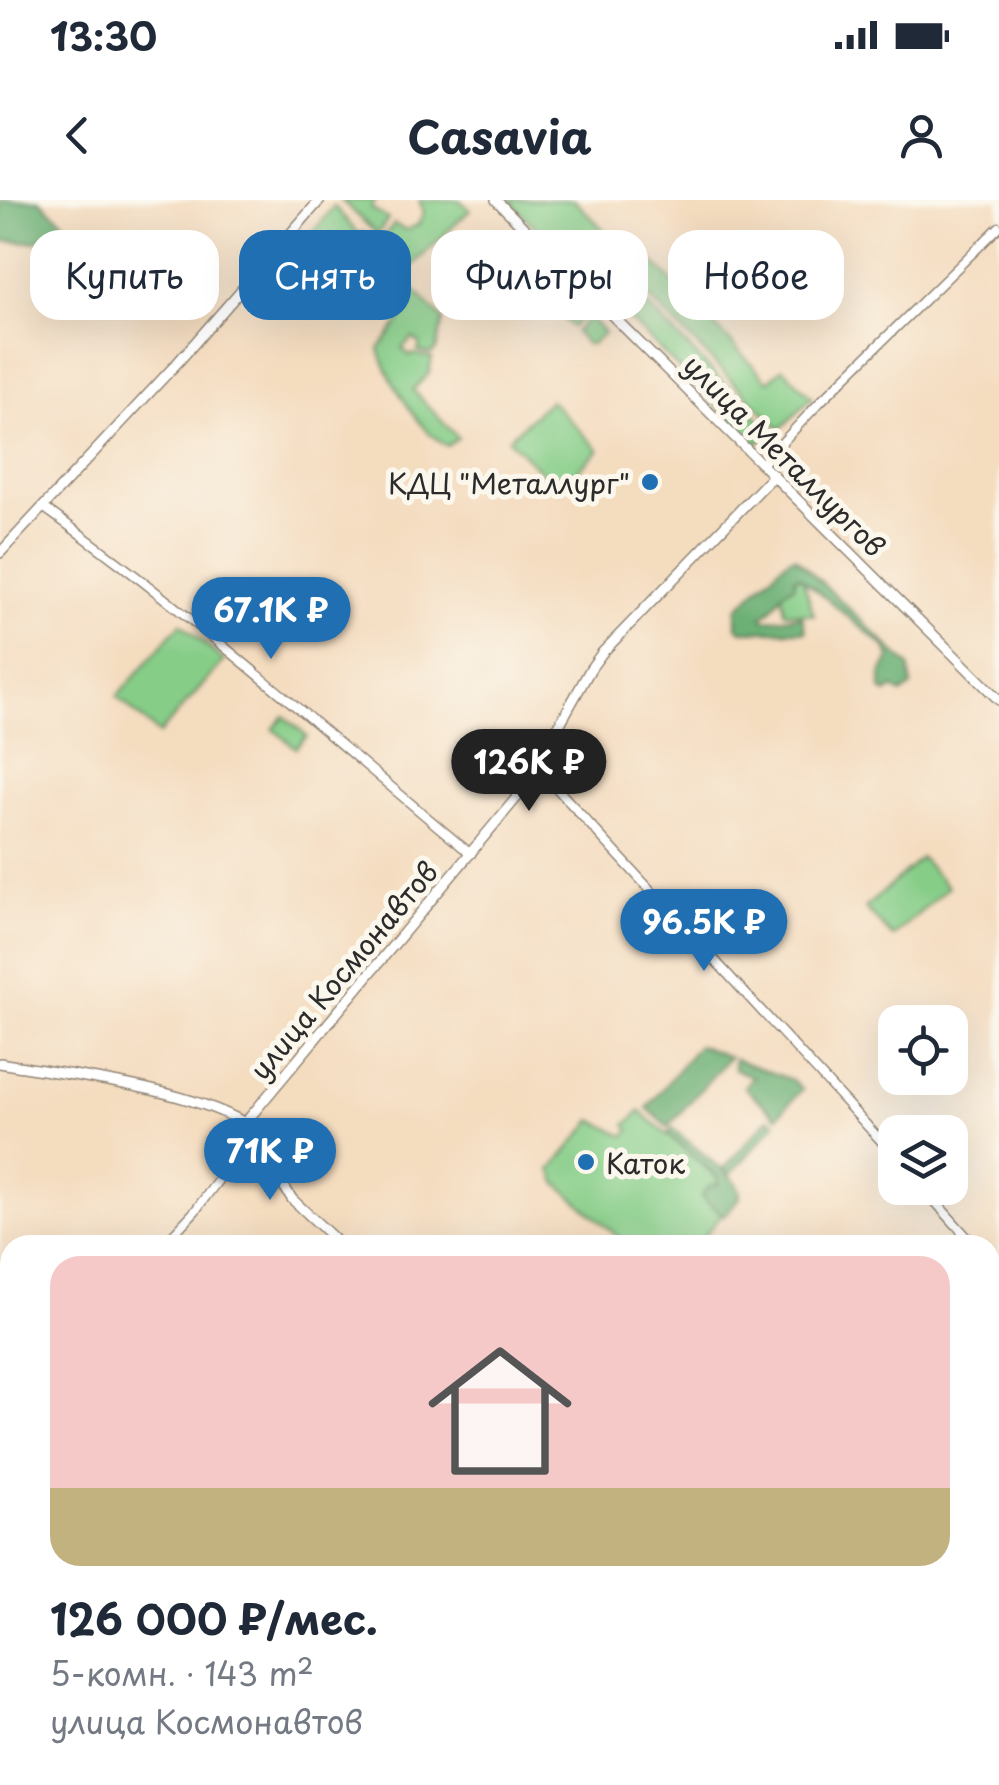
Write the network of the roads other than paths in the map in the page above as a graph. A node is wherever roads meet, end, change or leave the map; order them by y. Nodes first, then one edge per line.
1 (320, 200) edge
2 (496, 200) edge
3 (999, 227) edge
4 (762, 463) junction
5 (774, 475) junction
6 (42, 507) junction
7 (0, 552) edge
8 (999, 700) edge
9 (538, 768) junction
10 (470, 854) junction
11 (0, 1063) edge
12 (245, 1122) junction
13 (252, 1135) junction
14 (878, 1138) edge
15 (939, 1205) edge
16 (172, 1235) edge
17 (330, 1235) edge
18 (965, 1235) edge

1 - 6 main road
2 - 4 main road, улица Металлургов
3 - 4 street
4 - 5 main road, улица Металлургов
5 - 8 main road, улица Металлургов
5 - 9 main road, улица Космонавтов
6 - 7 main road
6 - 10 street
9 - 10 main road, улица Космонавтов
9 - 14 street
10 - 12 main road, улица Космонавтов
11 - 12 main road
12 - 13 main road
13 - 16 street
13 - 17 main road
15 - 18 street

